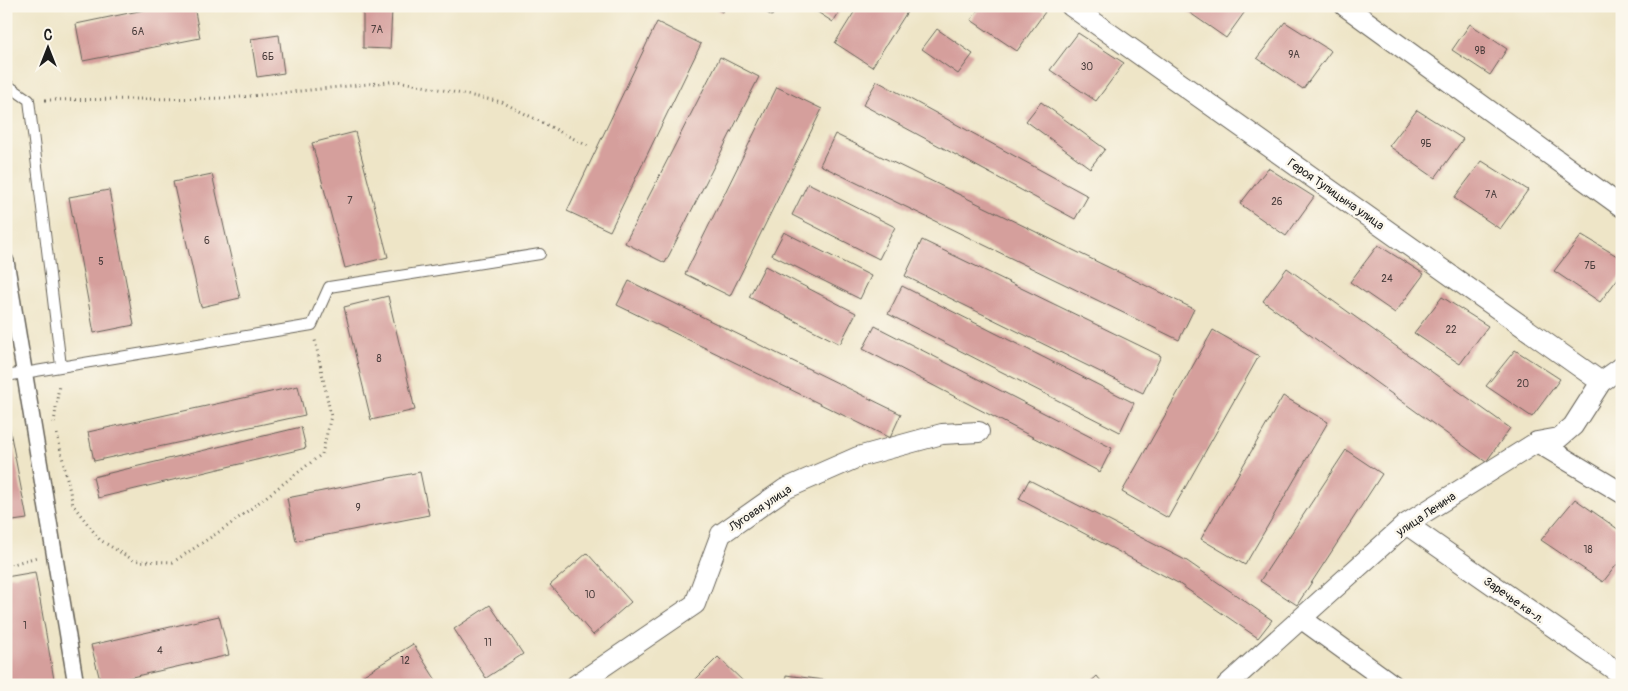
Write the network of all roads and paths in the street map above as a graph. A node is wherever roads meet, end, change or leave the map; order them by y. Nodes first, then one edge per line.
1 (1071, 6) edge
2 (1345, 6) edge
3 (6, 84) edge
4 (29, 100) junction
5 (588, 146) dead end
6 (1622, 206) edge
7 (540, 254) dead end
8 (6, 261) edge
9 (312, 325) junction
10 (61, 366) junction
11 (1622, 367) edge
12 (26, 372) junction
13 (6, 376) edge
14 (1602, 382) junction
15 (54, 425) dead end
16 (979, 432) dead end
17 (56, 434) dead end
18 (1537, 442) junction
19 (1622, 494) edge
20 (1406, 524) junction
21 (55, 551) junction
22 (6, 566) edge
23 (1302, 619) junction
24 (1622, 675) edge
25 (76, 685) edge
26 (576, 685) edge
27 (1227, 685) edge
28 (1393, 685) edge

1 - 14 street, Героя Тупицына улица
2 - 6 street
3 - 4 lane
4 - 5 path
4 - 10 lane
7 - 9 lane
8 - 12 street
9 - 10 lane
9 - 17 path
10 - 12 lane
10 - 15 path
11 - 14 street, улица Ленина
12 - 13 lane
12 - 21 street
14 - 18 street, улица Ленина
16 - 26 street, Луговая улица
18 - 19 street
18 - 20 street, улица Ленина
20 - 23 street, улица Ленина
20 - 24 street, Заречье кв-л.
21 - 22 path
21 - 25 street
23 - 27 street, улица Ленина
23 - 28 street

